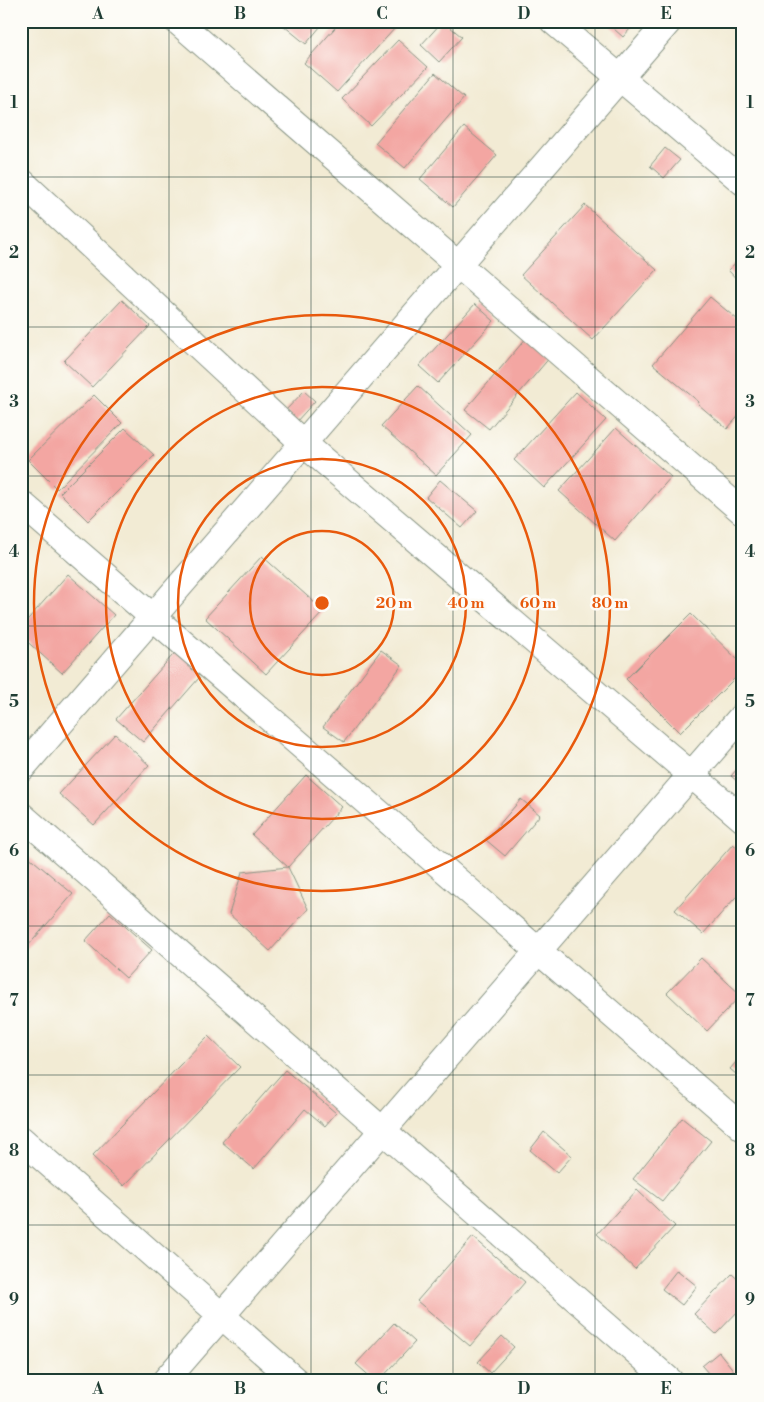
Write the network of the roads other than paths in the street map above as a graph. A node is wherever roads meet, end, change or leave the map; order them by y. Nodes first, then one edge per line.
1 (177, 21) edge
2 (553, 21) edge
3 (669, 21) edge
4 (619, 79) junction
5 (21, 181) edge
6 (743, 182) edge
7 (458, 264) junction
8 (303, 443) junction
9 (21, 503) edge
10 (743, 512) edge
11 (153, 617) junction
12 (743, 715) edge
13 (21, 769) edge
14 (692, 774) junction
15 (21, 815) edge
16 (743, 819) edge
17 (538, 951) junction
18 (743, 1128) edge
19 (383, 1130) junction
20 (21, 1139) edge
21 (222, 1315) junction
22 (165, 1381) edge
23 (296, 1381) edge
24 (670, 1381) edge

1 - 7 street
2 - 4 street
3 - 4 street
4 - 6 street
4 - 7 street
5 - 8 street
7 - 8 street
7 - 10 street
8 - 11 street
8 - 14 street
9 - 11 street
11 - 13 street
11 - 17 street
12 - 14 street
14 - 16 street
14 - 17 street
15 - 19 street
17 - 18 street
17 - 19 street
19 - 21 street
19 - 24 street
20 - 21 street
21 - 22 street
21 - 23 street

